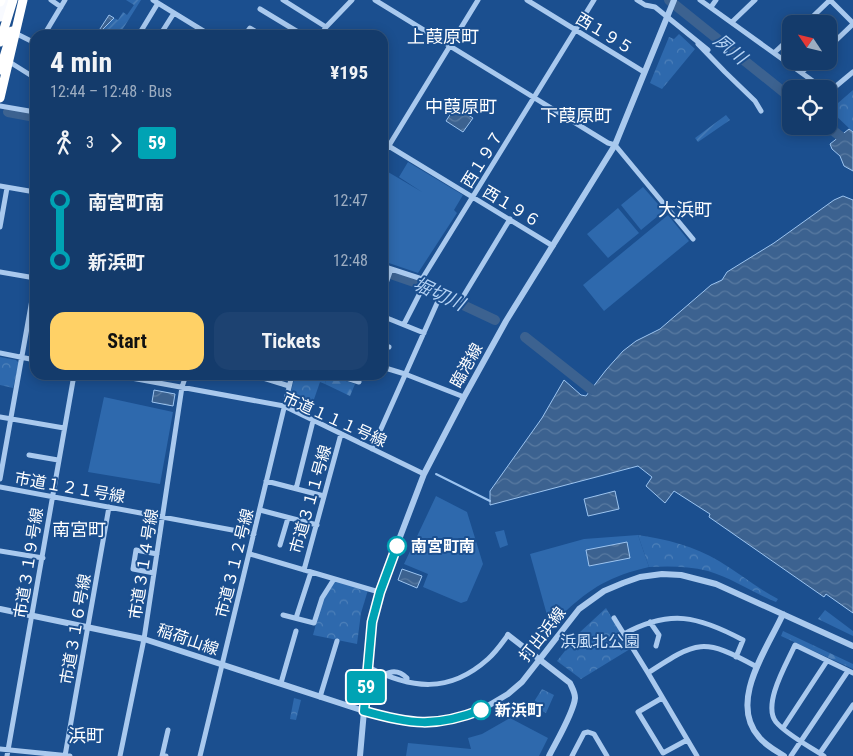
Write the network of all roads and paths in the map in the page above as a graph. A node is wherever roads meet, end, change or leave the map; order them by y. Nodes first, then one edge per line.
1 (5, 0) edge
2 (13, 0) edge
3 (23, 0) edge
4 (51, 0) edge
5 (65, 0) edge
6 (283, 0) edge
7 (352, 0) edge
8 (375, 0) edge
9 (478, 0) edge
10 (526, 0) edge
11 (594, 0) edge
12 (637, 0) edge
13 (674, 0) edge
14 (700, 0) edge
15 (706, 0) edge
16 (755, 0) edge
17 (830, 0) edge
18 (156, 2) edge
19 (535, 2) edge
20 (647, 2) edge
21 (713, 4) edge
22 (61, 6) junction
23 (260, 9) dead end
24 (174, 13) junction
25 (667, 15) junction
26 (814, 15) edge
27 (0, 17) edge
28 (732, 22) junction
29 (853, 23) edge
30 (326, 27) junction
31 (47, 30) edge
32 (142, 30) edge
33 (163, 30) edge
34 (202, 30) edge
35 (295, 30) edge
36 (324, 30) edge
37 (576, 30) junction
38 (15, 33) junction
39 (838, 38) edge
40 (30, 40) edge
41 (0, 42) edge
42 (698, 44) junction
43 (782, 45) edge
44 (450, 46) junction
45 (708, 50) dead end
46 (774, 52) junction
47 (8, 61) junction
48 (0, 70) edge
49 (644, 72) junction
50 (802, 72) joint
51 (853, 72) edge
52 (30, 75) edge
53 (812, 80) edge
54 (837, 85) edge
55 (0, 91) edge
56 (0, 98) edge
57 (534, 99) junction
58 (0, 106) edge
59 (30, 111) edge
60 (760, 111) dead end
61 (614, 145) junction
62 (389, 146) joint
63 (0, 186) edge
64 (7, 188) junction
65 (30, 191) edge
66 (473, 197) junction
67 (510, 220) junction
68 (0, 227) edge
69 (693, 239) dead end
70 (552, 246) junction
71 (389, 271) edge
72 (0, 272) edge
73 (30, 277) edge
74 (422, 284) junction
75 (461, 300) dead end
76 (438, 301) dead end
77 (30, 317) edge
78 (388, 318) edge
79 (404, 324) junction
80 (424, 333) junction
81 (0, 354) edge
82 (22, 358) junction
83 (30, 359) edge
84 (388, 369) edge
85 (405, 374) junction
86 (73, 380) edge
87 (150, 380) edge
88 (184, 380) edge
89 (270, 380) edge
90 (291, 380) edge
91 (353, 380) edge
92 (359, 382) dead end
93 (289, 386) junction
94 (182, 387) junction
95 (464, 397) junction
96 (284, 406) junction
97 (0, 417) edge
98 (10, 419) junction
99 (314, 421) junction
100 (64, 428) junction
101 (341, 434) junction
102 (372, 449) junction
103 (3, 450) edge
104 (29, 454) dead end
105 (58, 460) junction
106 (424, 474) junction
107 (0, 479) edge
108 (266, 481) junction
109 (0, 487) edge
110 (296, 489) junction
111 (52, 496) junction
112 (324, 496) junction
113 (109, 507) junction
114 (260, 510) junction
115 (163, 517) junction
116 (288, 518) junction
117 (317, 525) junction
118 (254, 534) junction
119 (280, 545) dead end
120 (0, 552) edge
121 (158, 554) junction
122 (250, 554) junction
123 (42, 558) junction
124 (304, 570) junction
125 (311, 572) junction
126 (154, 573) junction
127 (334, 579) junction
128 (380, 592) junction
129 (0, 610) edge
130 (783, 614) junction
131 (283, 615) dead end
132 (32, 616) junction
133 (296, 618) junction
134 (614, 618) dead end
135 (650, 622) junction
136 (88, 627) junction
137 (296, 631) dead end
138 (624, 634) junction
139 (508, 635) joint
140 (144, 639) junction
141 (337, 641) dead end
142 (656, 646) dead end
143 (853, 646) edge
144 (736, 657) junction
145 (539, 659) junction
146 (827, 661) junction
147 (221, 665) junction
148 (368, 667) junction
149 (757, 667) junction
150 (851, 672) edge
151 (648, 673) junction
152 (281, 683) junction
153 (320, 697) junction
154 (662, 698) junction
155 (853, 705) edge
156 (364, 711) junction
157 (783, 728) junction
158 (168, 730) dead end
159 (687, 740) junction
160 (801, 740) junction
161 (0, 749) edge
162 (7, 753) edge
163 (552, 755) edge
164 (822, 755) edge
165 (65, 756) edge
166 (70, 756) edge
167 (120, 756) edge
168 (166, 756) edge
169 (200, 756) edge
170 (360, 756) edge
171 (572, 756) edge
172 (606, 756) edge
173 (697, 756) edge
174 (784, 756) edge
175 (791, 756) edge

1 - 27 highway
2 - 41 highway
3 - 38 highway
3 - 48 highway, bridge
3 - 56 highway, bridge
4 - 22 street
5 - 22 street
6 - 30 street
7 - 30 street
8 - 44 street
9 - 44 street
10 - 19 street, 西１９５
11 - 37 street, 西１９７
12 - 20 street
13 - 25 street, 臨港線
14 - 21 street
15 - 21 street
16 - 28 street
17 - 26 street
17 - 29 street
18 - 24 street
18 - 32 street
19 - 37 street, 西１９５
20 - 25 street
21 - 28 street
22 - 31 street
23 - 35 street
24 - 33 street
24 - 34 street
25 - 42 street
25 - 49 street, 臨港線
28 - 46 street
29 - 39 street
30 - 36 street
37 - 49 street, 西１９５
37 - 57 street, 西１９７
38 - 40 street
38 - 47 highway
42 - 45 street
42 - 60 street
43 - 46 street
44 - 57 street
44 - 62 street
46 - 50 street
47 - 52 street
47 - 55 highway
49 - 61 street, 臨港線
50 - 53 street
51 - 54 street
57 - 61 street
57 - 66 street, 西１９７
58 - 59 street
61 - 69 street
61 - 70 street, 臨港線
62 - 66 street, 西１９６
63 - 64 street
64 - 65 street
64 - 68 street
66 - 67 street, 西１９６
66 - 74 street, 西１９７
67 - 70 street, 西１９６
67 - 75 street
70 - 95 street, 臨港線
71 - 74 street
72 - 73 street
74 - 79 street, 西１９７
76 - 80 street
77 - 82 street
78 - 79 street
79 - 80 street
80 - 85 street
81 - 82 street
82 - 83 street
82 - 98 street
84 - 85 street
85 - 95 street
85 - 102 street
86 - 100 street, 市道３１９号線
87 - 94 street, 市道１１１号線
88 - 94 street, 市道３１４号線
89 - 93 street
90 - 93 street, 市道３１２号線
91 - 92 street
93 - 96 street, 市道３１２号線
94 - 96 street, 市道１１１号線
94 - 115 street, 市道３１４号線
95 - 106 street, 臨港線
96 - 99 street, 市道１１１号線
96 - 108 street, 市道３１２号線
97 - 98 street
98 - 100 street
98 - 103 street
99 - 101 street, 市道１１１号線
99 - 110 street
100 - 105 street, 市道３１９号線
101 - 102 street, 市道１１１号線
101 - 112 street, 市道３１１号線
102 - 106 street, 市道１１１号線
103 - 107 street
104 - 105 street
105 - 111 street, 市道３１９号線
106 - 128 street, 臨港線
108 - 110 street
108 - 114 street, 市道３１２号線
109 - 111 street, 市道１２１号線
110 - 112 street
111 - 113 street, 市道１２１号線
111 - 123 street, 市道３１９号線
112 - 117 street, 市道３１１号線
113 - 115 street, 市道１２１号線
113 - 136 street, 市道３１６号線
114 - 116 street
114 - 118 street, 市道３１２号線
115 - 118 street, 市道１２１号線
115 - 121 street, 市道３１４号線
116 - 117 street
116 - 119 street
117 - 124 street, 市道３１１号線
118 - 122 street, 市道３１２号線
120 - 123 street
121 - 126 street, 市道３１４号線
121 - 126 street
122 - 124 street
122 - 147 street, 市道３１２号線
123 - 132 street, 市道３１９号線
124 - 125 street
125 - 127 street
125 - 133 street
126 - 140 street, 市道３１４号線
127 - 128 street
127 - 133 street
128 - 148 street, 臨港線
129 - 132 street, 稲荷山線
130 - 143 street, 打出浜線
130 - 145 street, 打出浜線
130 - 149 street
131 - 133 street
132 - 136 street, 稲荷山線
132 - 162 street, 市道３１９号線
134 - 138 street
135 - 138 street
135 - 142 street
135 - 144 street
136 - 140 street, 稲荷山線
136 - 165 street, 市道３１６号線
137 - 152 street
138 - 151 street
139 - 145 street
139 - 148 street
140 - 147 street, 稲荷山線
140 - 167 street, 市道３１４号線
141 - 153 street
144 - 149 street
144 - 151 street
145 - 156 street, 打出浜線
145 - 163 street
146 - 150 street
146 - 157 street
146 - 157 street
147 - 152 street, 稲荷山線
147 - 169 street, 市道３１２号線
148 - 156 street, 臨港線
149 - 174 street
150 - 160 street
151 - 154 street
152 - 153 street, 稲荷山線
153 - 156 street, 稲荷山線
154 - 159 street
154 - 159 street
155 - 164 street
156 - 170 street, 臨港線
157 - 160 street
158 - 168 street
159 - 173 street
160 - 164 street
160 - 175 street
161 - 162 street
162 - 165 street
165 - 166 street
171 - 172 street

